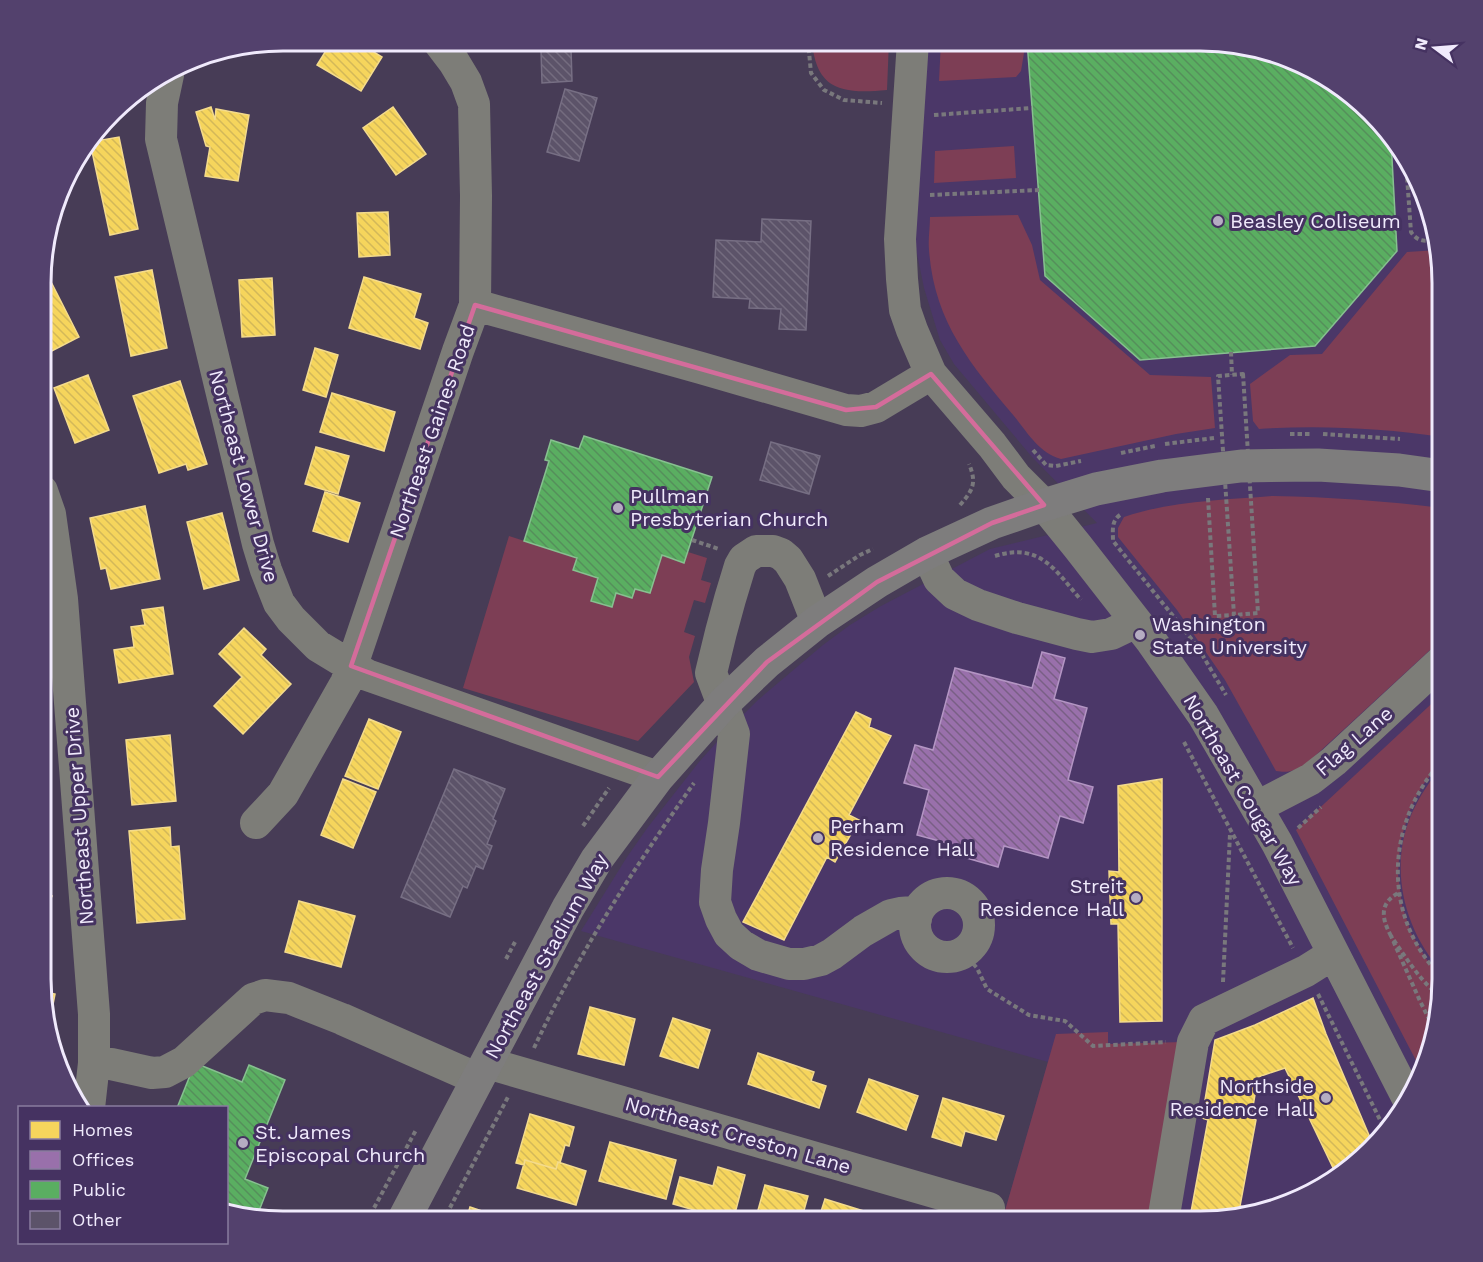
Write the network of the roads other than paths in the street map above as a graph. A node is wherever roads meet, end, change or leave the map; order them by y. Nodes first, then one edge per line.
1 (446, 51) edge
2 (912, 51) edge
3 (166, 82) edge
4 (475, 305) junction
5 (931, 374) junction
6 (1432, 475) edge
7 (1044, 505) junction
8 (51, 521) edge
9 (927, 553) junction
10 (817, 622) junction
11 (1136, 622) junction
12 (351, 666) junction
13 (1432, 670) edge
14 (723, 704) junction
15 (658, 777) junction
16 (1269, 801) junction
17 (256, 823) dead end
18 (916, 919) junction
19 (1333, 954) junction
20 (94, 1063) junction
21 (482, 1071) junction
22 (1404, 1090) edge
23 (89, 1106) edge
24 (989, 1208) dead end
25 (408, 1211) edge
26 (1165, 1211) edge

1 - 4 street
2 - 5 street, Northeast Cougar Way
3 - 12 street, Northeast Lower Drive
4 - 5 street, Northeast Gaines Road
4 - 12 street, Northeast Gaines Road
5 - 7 street, Northeast Cougar Way
6 - 7 main road, Northeast Stadium Way
7 - 9 main road, Northeast Stadium Way
7 - 11 street, Northeast Cougar Way
8 - 20 street, Northeast Upper Drive
9 - 10 main road, Northeast Stadium Way
9 - 11 street
10 - 14 main road, Northeast Stadium Way
10 - 14 street
11 - 16 street, Northeast Cougar Way
12 - 15 street, Northeast Lower Drive
12 - 17 street, Northeast Gaines Road
13 - 16 street, Flag Lane
14 - 15 main road, Northeast Stadium Way
14 - 18 street
15 - 21 main road, Northeast Stadium Way
16 - 19 street, Northeast Cougar Way
18 - 18 street
19 - 22 street, Northeast Cougar Way
19 - 26 street
20 - 21 street, Northeast Creston Lane
20 - 23 street, Northeast Upper Drive
21 - 24 street, Northeast Creston Lane
21 - 25 main road, Northeast Stadium Way

